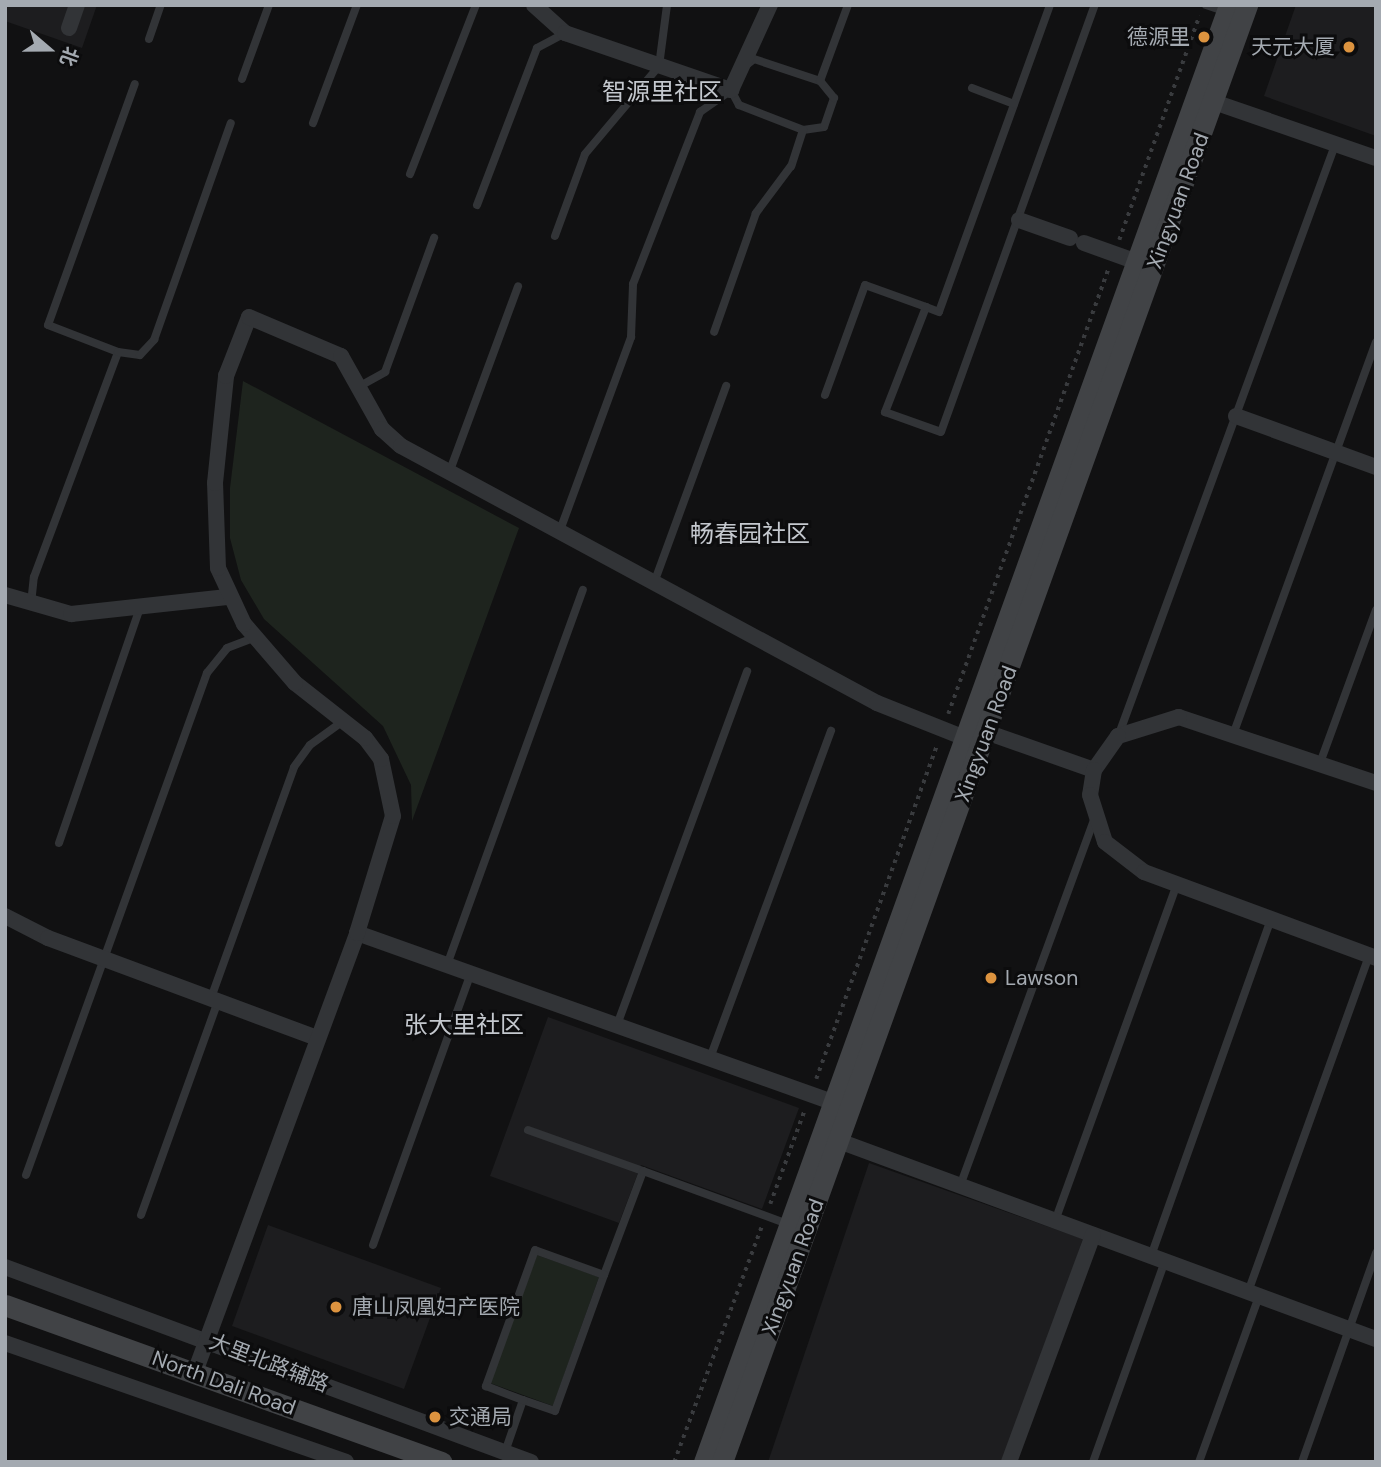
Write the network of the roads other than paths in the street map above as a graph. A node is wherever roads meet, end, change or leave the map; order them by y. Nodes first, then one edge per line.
1 (77, 5) edge
2 (161, 5) edge
3 (269, 5) edge
4 (357, 5) edge
5 (476, 5) edge
6 (534, 5) edge
7 (667, 5) edge
8 (770, 5) edge
9 (848, 5) edge
10 (1050, 5) edge
11 (1095, 5) edge
12 (1206, 5) edge
13 (1247, 5) edge
14 (1228, 9) edge
15 (69, 28) dead end
16 (565, 33) junction
17 (149, 39) dead end
18 (659, 66) junction
19 (737, 70) junction
20 (242, 79) dead end
21 (820, 81) junction
22 (135, 85) dead end
23 (972, 88) dead end
24 (731, 90) junction
25 (1214, 102) junction
26 (1014, 104) junction
27 (231, 123) dead end
28 (313, 123) dead end
29 (803, 130) junction
30 (1335, 145) junction
31 (1376, 158) edge
32 (410, 174) dead end
33 (477, 205) dead end
34 (1019, 220) junction
35 (555, 236) dead end
36 (434, 238) dead end
37 (1137, 261) junction
38 (518, 286) dead end
39 (926, 307) junction
40 (714, 332) dead end
41 (1376, 342) edge
42 (118, 352) junction
43 (360, 386) junction
44 (726, 386) dead end
45 (825, 395) dead end
46 (1237, 416) junction
47 (1336, 452) junction
48 (1376, 467) edge
49 (449, 473) junction
50 (558, 536) junction
51 (653, 586) junction
52 (583, 590) dead end
53 (5, 595) edge
54 (227, 597) junction
55 (32, 604) junction
56 (140, 608) junction
57 (1376, 610) edge
58 (256, 637) junction
59 (747, 671) dead end
60 (343, 721) junction
61 (831, 731) dead end
62 (986, 732) junction
63 (1234, 732) junction
64 (1118, 736) junction
65 (965, 738) junction
66 (1320, 763) junction
67 (1094, 770) junction
68 (1376, 783) edge
69 (1094, 820) junction
70 (59, 844) dead end
71 (1177, 884) junction
72 (5, 916) edge
73 (1271, 919) junction
74 (357, 933) junction
75 (1372, 956) edge
76 (103, 958) junction
77 (447, 965) junction
78 (471, 973) junction
79 (215, 1000) junction
80 (617, 1025) junction
81 (317, 1038) junction
82 (710, 1058) junction
83 (835, 1102) junction
84 (528, 1130) dead end
85 (839, 1141) junction
86 (643, 1171) junction
87 (26, 1175) dead end
88 (960, 1186) junction
89 (141, 1215) dead end
90 (1055, 1221) junction
91 (791, 1225) junction
92 (1093, 1235) junction
93 (373, 1245) dead end
94 (1376, 1253) edge
95 (1158, 1259) junction
96 (5, 1267) edge
97 (604, 1275) junction
98 (1254, 1294) junction
99 (5, 1305) edge
100 (1349, 1329) junction
101 (1376, 1339) edge
102 (206, 1340) junction
103 (5, 1343) edge
104 (195, 1372) junction
105 (523, 1399) junction
106 (505, 1452) junction
107 (346, 1462) edge
108 (442, 1462) edge
109 (531, 1462) edge
110 (704, 1462) edge
111 (722, 1462) edge
112 (1009, 1462) edge
113 (1093, 1462) edge
114 (1199, 1462) edge
115 (1302, 1462) edge

1 - 15 street
2 - 17 lane
3 - 20 lane
4 - 28 lane
5 - 32 lane
6 - 16 street
7 - 18 lane
8 - 19 street
9 - 21 lane
10 - 26 lane
11 - 34 lane
12 - 14 lane
13 - 25 main road, Xingyuan Road
14 - 37 main road, Xingyuan Road
16 - 18 street
16 - 33 lane
18 - 24 street
18 - 35 lane
19 - 21 lane
19 - 24 street
21 - 29 lane
22 - 42 lane
23 - 26 lane
24 - 29 lane
24 - 50 lane
25 - 30 street
25 - 62 main road, Xingyuan Road
26 - 39 lane
27 - 42 lane
29 - 40 lane
30 - 31 street
30 - 46 lane
34 - 37 street
34 - 39 lane
36 - 43 lane
37 - 65 main road, Xingyuan Road
38 - 49 lane
39 - 45 lane
41 - 47 lane
42 - 55 lane
43 - 49 street
43 - 54 street
44 - 51 lane
46 - 47 street
46 - 64 lane
47 - 48 street
47 - 63 lane
49 - 50 street
50 - 51 street
51 - 65 street
52 - 77 lane
53 - 55 street
54 - 56 street
54 - 58 street
55 - 56 street
56 - 70 lane
57 - 66 lane
58 - 60 street
58 - 76 lane
59 - 80 lane
60 - 74 street
60 - 79 lane
61 - 82 lane
62 - 67 street
62 - 85 main road, Xingyuan Road
63 - 64 street
63 - 66 street
64 - 67 street
65 - 83 main road, Xingyuan Road
66 - 68 street
67 - 69 street
69 - 71 street
69 - 88 lane
71 - 73 street
71 - 90 lane
72 - 76 street
73 - 75 street
73 - 95 lane
74 - 77 street
74 - 81 street
75 - 98 lane
76 - 79 street
76 - 87 lane
77 - 78 street
78 - 80 street
78 - 93 lane
79 - 81 street
79 - 89 lane
80 - 82 street
81 - 102 street
82 - 83 street
83 - 91 main road, Xingyuan Road
84 - 86 lane
85 - 88 street
85 - 111 main road, Xingyuan Road
86 - 91 lane
86 - 97 lane
88 - 90 street
90 - 92 street
91 - 110 main road, Xingyuan Road
92 - 95 street
92 - 112 street
94 - 100 lane
95 - 98 street
95 - 113 lane
96 - 102 street, 大里北路辅路
97 - 105 lane
97 - 105 lane
98 - 100 street
98 - 114 lane
99 - 104 main road, North Dali Road
100 - 101 street
100 - 115 lane
102 - 104 street
102 - 106 street, 大里北路辅路
103 - 107 street
104 - 108 main road, North Dali Road
105 - 106 lane
106 - 109 street, 大里北路辅路

